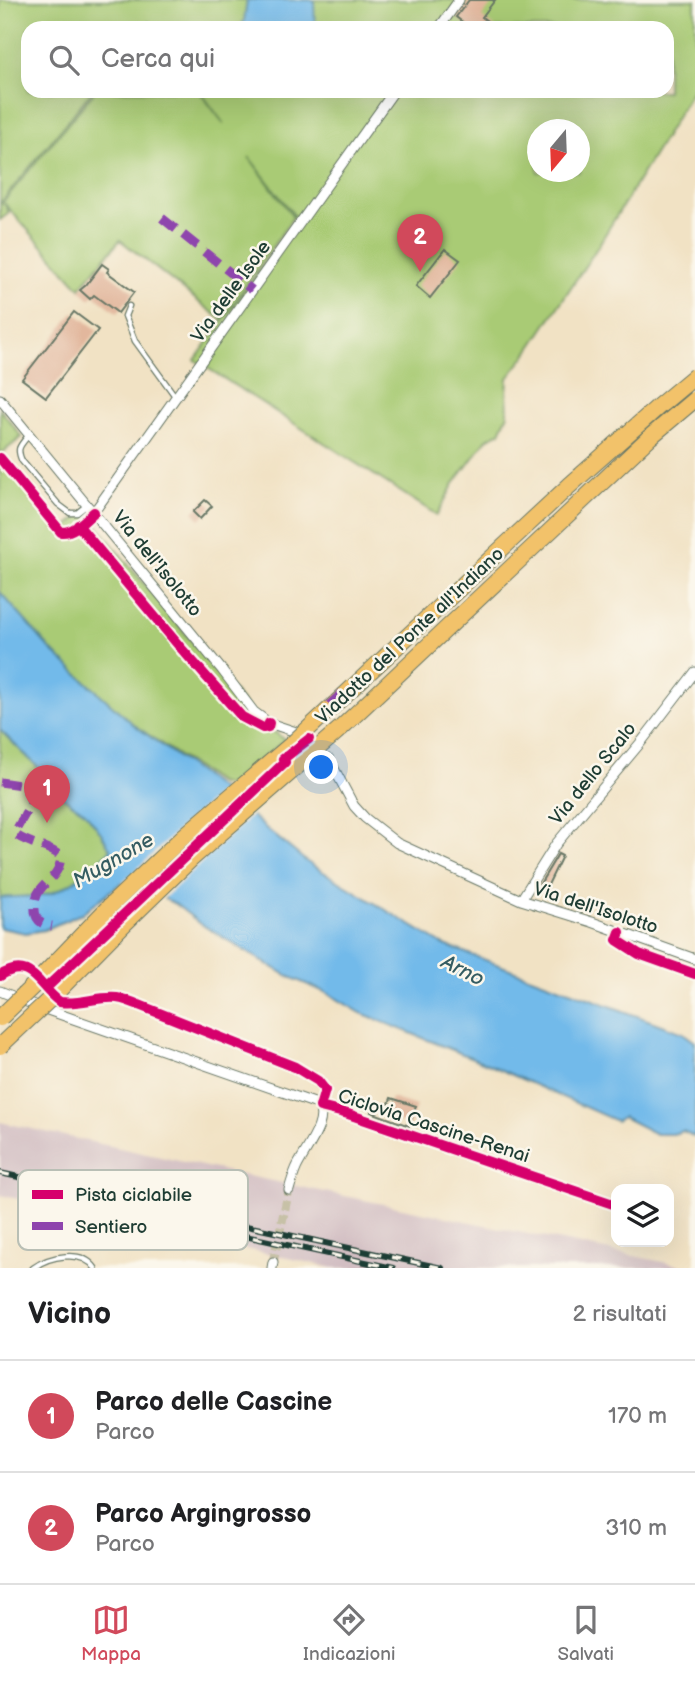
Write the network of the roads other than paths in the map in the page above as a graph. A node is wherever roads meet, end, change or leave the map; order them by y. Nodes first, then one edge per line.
1 (459, 0) edge
2 (444, 21) edge
3 (389, 98) edge
4 (129, 306) dead end
5 (695, 376) edge
6 (175, 397) junction
7 (0, 398) edge
8 (695, 399) edge
9 (30, 434) junction
10 (90, 508) junction
11 (695, 672) edge
12 (299, 733) dead end
13 (329, 759) dead end
14 (521, 900) junction
15 (695, 959) edge
16 (2, 994) edge
17 (0, 1018) edge
18 (0, 1046) edge
19 (289, 1190) tunnel mouth
20 (33, 1268) edge
21 (95, 1268) edge

1 - 2 street
3 - 6 street, Via delle Isole
4 - 6 lane
5 - 17 highway, Viadotto del Ponte all'Indiano, bridge
6 - 10 street, Via delle Isole
7 - 9 street, Via dell'Isolotto
8 - 18 highway, Viadotto del Ponte all'Indiano, bridge
9 - 10 street, Via dell'Isolotto
9 - 10 lane
10 - 12 street, Via dell'Isolotto
11 - 14 street, Via dello Scalo
13 - 14 street, Via dell'Isolotto
14 - 15 street, Via dell'Isolotto
16 - 19 street
20 - 21 lane

